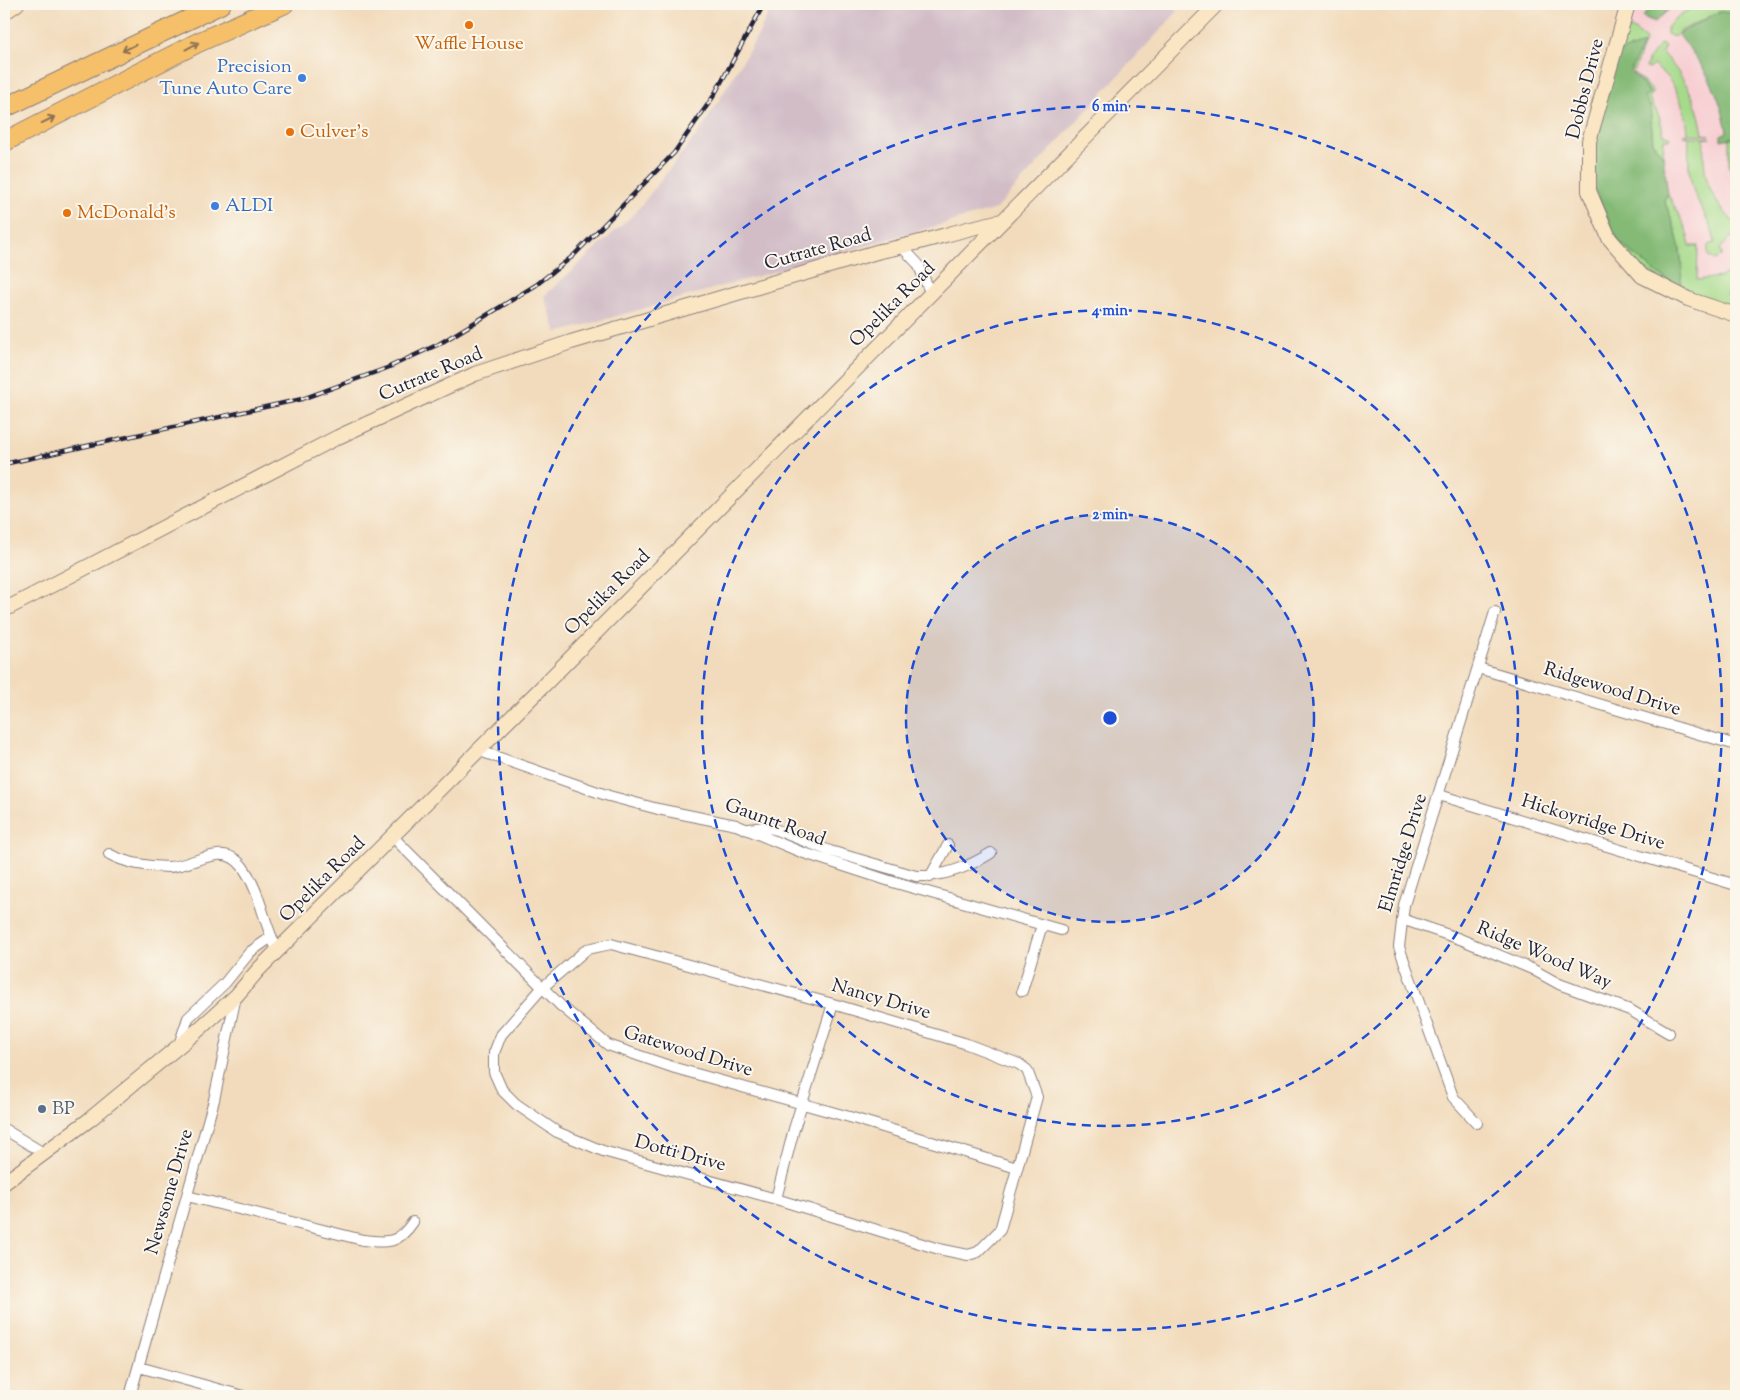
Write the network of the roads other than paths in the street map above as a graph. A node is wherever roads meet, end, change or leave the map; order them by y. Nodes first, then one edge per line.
1 (18, 4) edge
2 (221, 4) edge
3 (284, 4) edge
4 (1217, 4) edge
5 (1628, 4) edge
6 (4, 13) edge
7 (4, 108) edge
8 (4, 142) edge
9 (1002, 221) junction
10 (902, 247) junction
11 (931, 294) junction
12 (1736, 315) edge
13 (4, 610) edge
14 (1495, 612) dead end
15 (1478, 668) junction
16 (1736, 745) edge
17 (477, 750) junction
18 (1439, 795) junction
19 (748, 829) junction
20 (393, 837) junction
21 (948, 845) dead end
22 (991, 853) dead end
23 (109, 854) dead end
24 (930, 877) junction
25 (1736, 885) edge
26 (1402, 919) junction
27 (1042, 925) junction
28 (1061, 930) dead end
29 (270, 938) junction
30 (278, 951) junction
31 (543, 987) junction
32 (1022, 991) dead end
33 (236, 996) junction
34 (833, 1004) junction
35 (1669, 1033) dead end
36 (179, 1045) junction
37 (802, 1104) junction
38 (1476, 1123) dead end
39 (4, 1129) edge
40 (45, 1154) junction
41 (1017, 1168) junction
42 (4, 1184) edge
43 (187, 1196) junction
44 (776, 1198) junction
45 (412, 1222) dead end
46 (978, 1252) joint
47 (139, 1367) junction
48 (130, 1396) edge
49 (243, 1396) edge

1 - 6 main road
2 -> 7 highway
8 -> 3 highway
4 - 9 main road, Opelika Road
5 - 12 main road, Dobbs Drive
9 - 10 main road, Cutrate Road
9 - 11 main road, Opelika Road
10 - 11 street
10 - 13 main road, Cutrate Road
11 - 17 main road, Opelika Road
14 - 15 street, Elmridge Drive
15 - 16 street, Ridgewood Drive
15 - 18 street, Elmridge Drive
17 - 19 street, Gauntt Road
17 - 20 main road, Opelika Road
18 - 25 street, Hickoyridge Drive
18 - 26 street, Elmridge Drive
19 - 24 street
19 - 27 street, Gauntt Road
20 - 30 main road, Opelika Road
20 - 31 street, Gatewood Drive
21 - 24 street
22 - 24 street
23 - 29 street
26 - 35 street, Ridge Wood Way
26 - 38 street, Elmridge Drive
27 - 28 street, Gauntt Road
27 - 32 street
29 - 30 street
29 - 36 street
30 - 33 main road, Opelika Road
31 - 34 street, Nancy Drive
31 - 37 street, Gatewood Drive
31 - 44 street, Dotti Drive
33 - 36 main road, Opelika Road
33 - 43 street, Newsome Drive
34 - 37 street
34 - 41 street, Nancy Drive
36 - 40 main road, Opelika Road
37 - 41 street, Gatewood Drive
37 - 44 street
39 - 40 street
40 - 42 main road, Opelika Road
41 - 46 street, Nancy Drive
43 - 45 street
43 - 47 street, Newsome Drive
44 - 46 street, Dotti Drive
47 - 48 street, Newsome Drive
47 - 49 street

